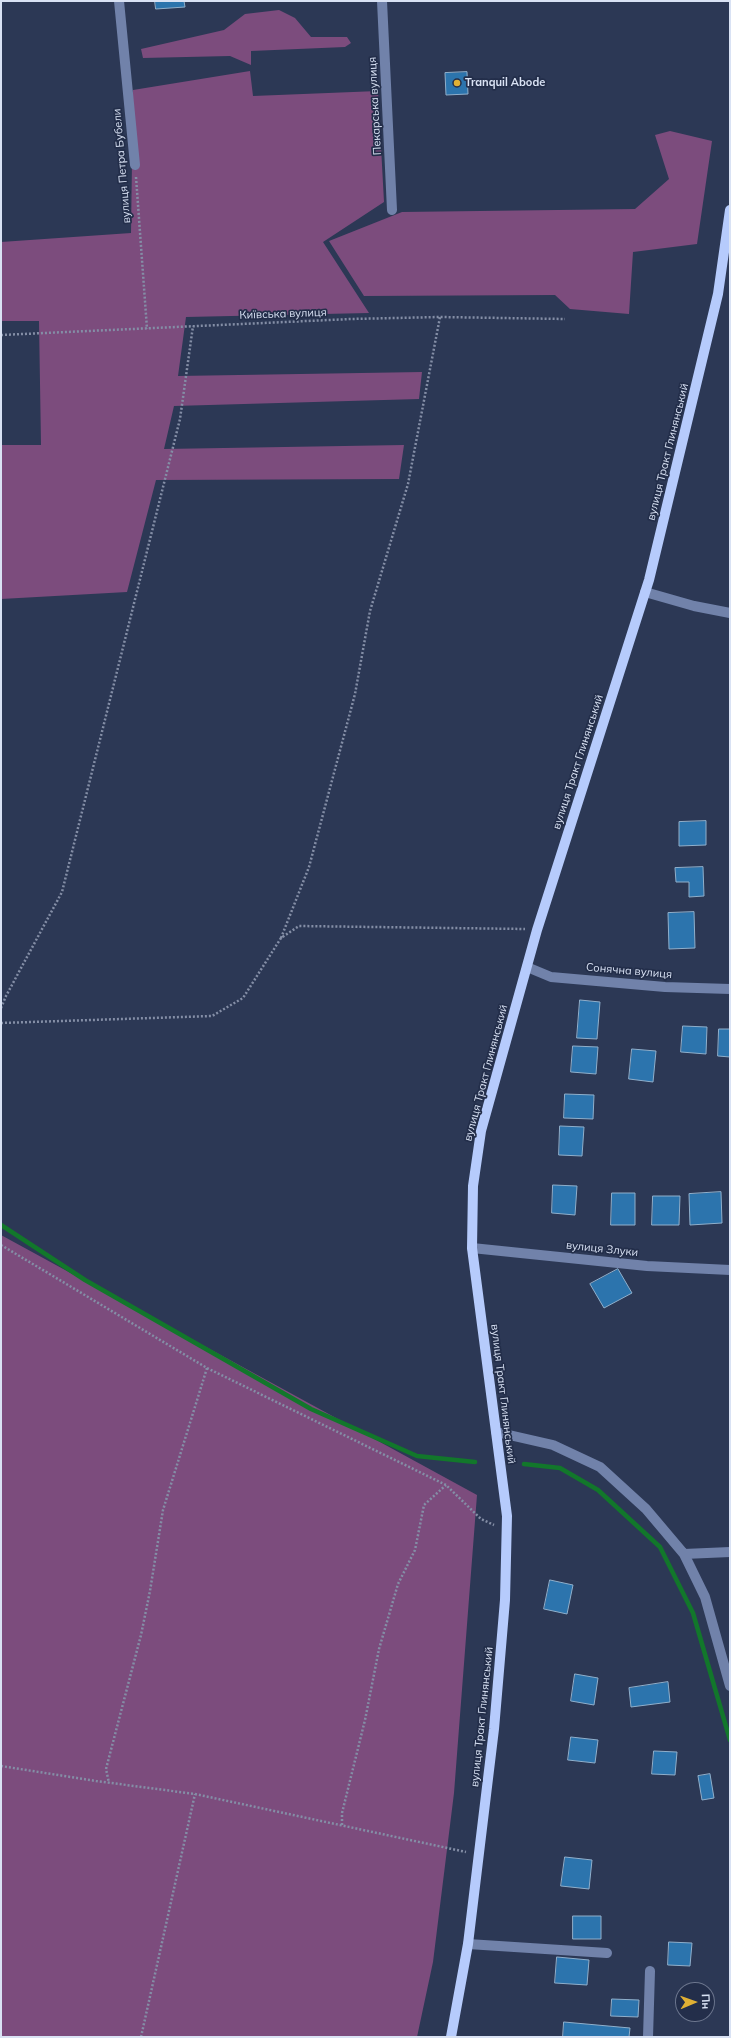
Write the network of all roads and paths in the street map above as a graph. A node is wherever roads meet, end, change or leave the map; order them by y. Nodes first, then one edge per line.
1 (119, 1) edge
2 (382, 1) edge
3 (135, 165) joint
4 (392, 210) dead end
5 (730, 210) edge
6 (440, 317) junction
7 (565, 318) dead end
8 (193, 326) junction
9 (147, 329) junction
10 (1, 335) edge
11 (645, 592) junction
12 (730, 613) edge
13 (537, 930) junction
14 (281, 938) junction
15 (527, 968) junction
16 (730, 989) edge
17 (1, 1008) edge
18 (1, 1023) edge
19 (1, 1245) edge
20 (472, 1248) junction
21 (730, 1270) edge
22 (207, 1368) junction
23 (496, 1432) junction
24 (446, 1485) junction
25 (506, 1531) junction
26 (730, 1552) edge
27 (684, 1554) junction
28 (730, 1686) edge
29 (1, 1766) edge
30 (109, 1783) junction
31 (195, 1794) junction
32 (342, 1825) junction
33 (478, 1854) junction
34 (468, 1944) junction
35 (607, 1953) dead end
36 (650, 1971) dead end
37 (141, 2037) edge
38 (451, 2037) edge
39 (648, 2037) edge

1 - 3 street, вулиця Петра Бубели
2 - 4 street, Пекарська вулиця
3 - 9 path, вулиця Петра Бубели
5 - 11 main road, вулиця Тракт Глинянський
6 - 7 path, Київська вулиця
6 - 8 path, Київська вулиця
6 - 14 path
8 - 9 path, Київська вулиця
8 - 17 path
9 - 10 path, Київська вулиця
11 - 12 street
11 - 13 main road, вулиця Тракт Глинянський
13 - 14 path
13 - 15 main road, вулиця Тракт Глинянський
14 - 18 path
15 - 16 street, Сонячна вулиця
15 - 20 main road, вулиця Тракт Глинянський
19 - 22 path
20 - 21 street, вулиця Злуки
20 - 23 main road, вулиця Тракт Глинянський
22 - 24 path
22 - 30 path
23 - 25 main road, вулиця Тракт Глинянський
23 - 27 street
24 - 25 path
24 - 32 path
25 - 33 main road, вулиця Тракт Глинянський
26 - 27 street
27 - 28 street
29 - 30 path
30 - 31 path
31 - 32 path
31 - 37 path
32 - 33 path
33 - 34 main road, вулиця Тракт Глинянський
34 - 35 street
34 - 38 main road, вулиця Тракт Глинянський
36 - 39 street

